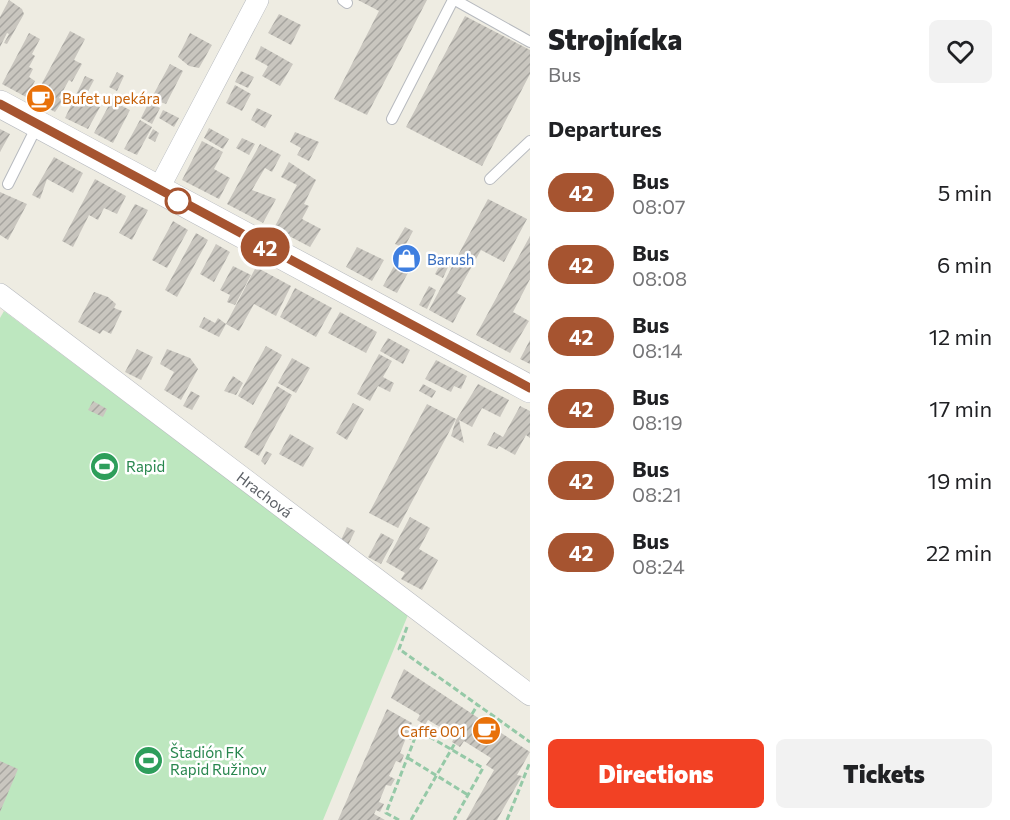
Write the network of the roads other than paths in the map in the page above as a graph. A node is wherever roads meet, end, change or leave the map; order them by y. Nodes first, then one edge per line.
1 (258, 0) edge
2 (454, 0) edge
3 (530, 42) edge
4 (0, 104) edge
5 (392, 119) dead end
6 (38, 124) junction
7 (530, 141) edge
8 (490, 179) dead end
9 (8, 184) dead end
10 (158, 190) junction
11 (0, 294) edge
12 (530, 388) edge
13 (530, 695) edge

1 - 10 street
2 - 3 lane
2 - 5 lane
4 - 6 street
6 - 9 lane
6 - 10 street
7 - 8 lane
10 - 12 street
11 - 13 street, Hrachová

